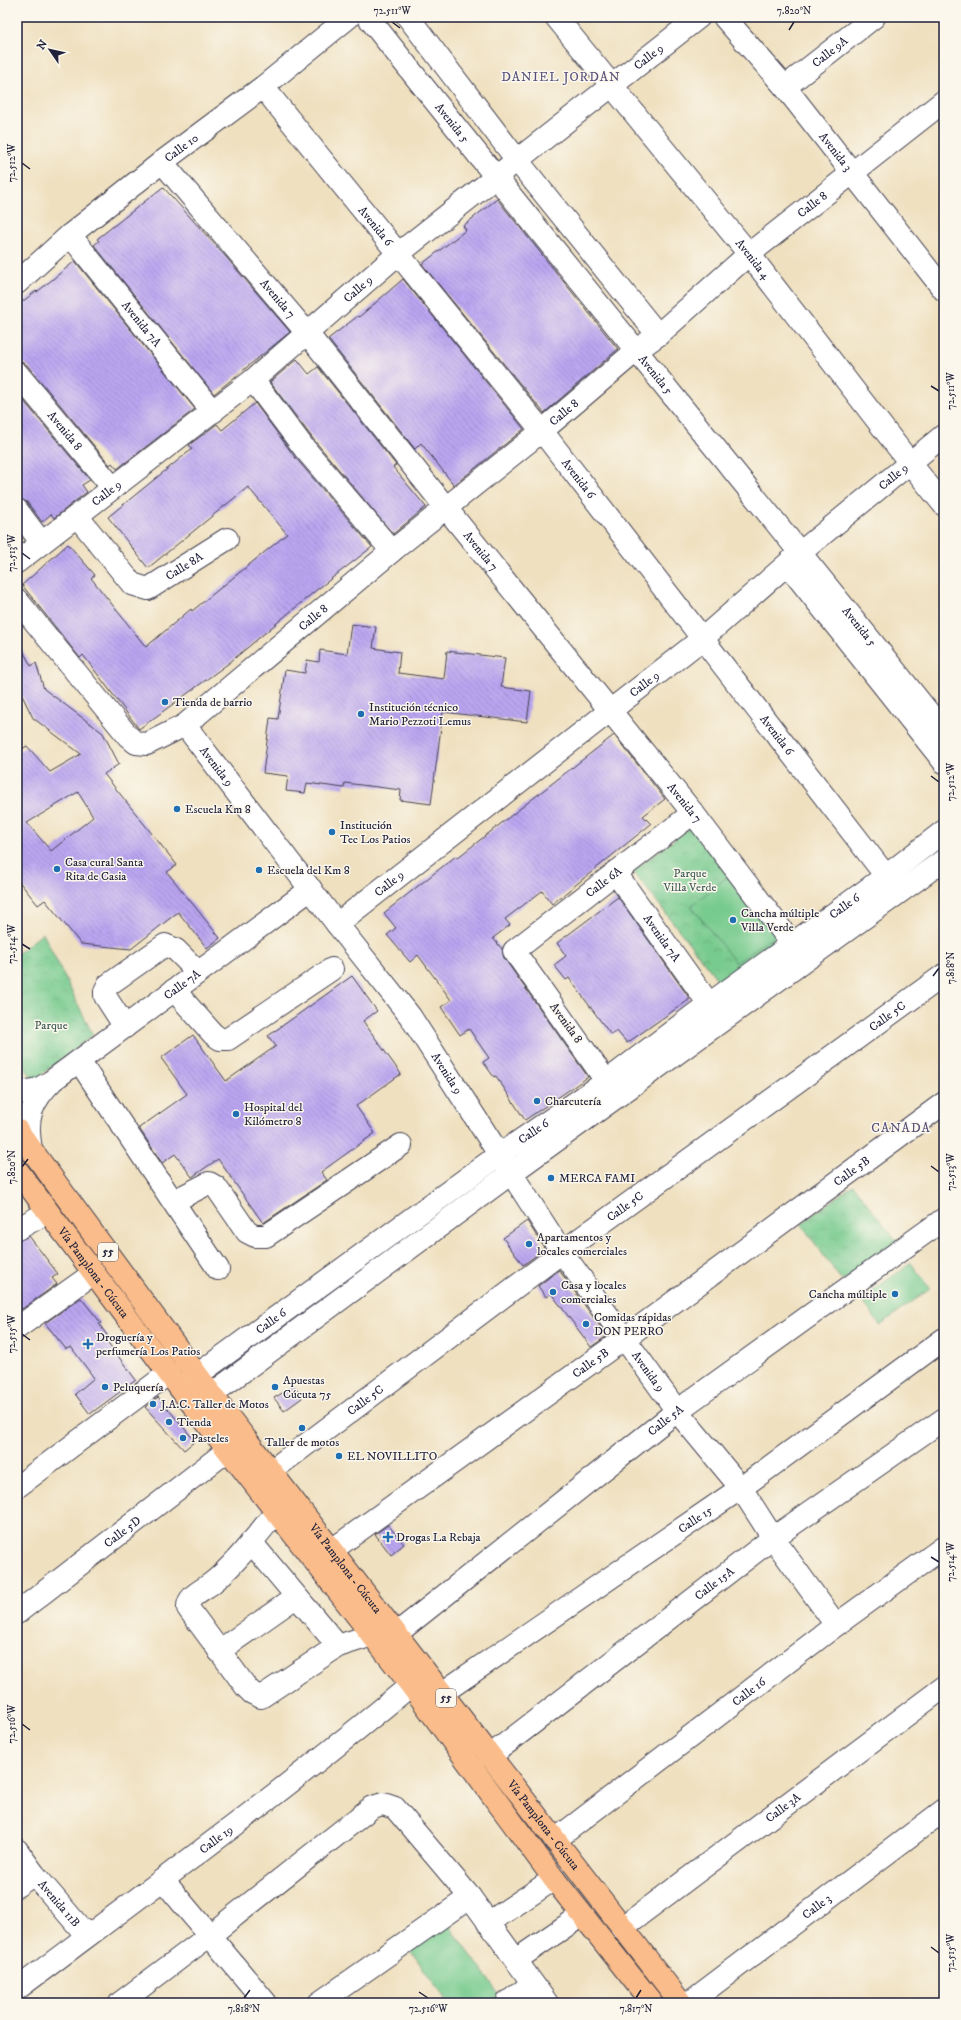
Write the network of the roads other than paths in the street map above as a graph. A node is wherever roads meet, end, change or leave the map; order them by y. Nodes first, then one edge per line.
1 (349, 17) edge
2 (368, 17) edge
3 (408, 17) edge
4 (556, 17) edge
5 (699, 17) edge
6 (724, 17) edge
7 (874, 17) edge
8 (611, 85) junction
9 (263, 87) junction
10 (785, 87) junction
11 (944, 101) edge
12 (517, 160) junction
13 (162, 162) junction
14 (852, 171) junction
15 (496, 178) junction
16 (70, 235) junction
17 (398, 254) junction
18 (749, 254) junction
19 (17, 283) edge
20 (944, 290) edge
21 (307, 333) junction
22 (658, 335) junction
23 (638, 350) junction
24 (17, 373) edge
25 (253, 380) junction
26 (213, 412) junction
27 (542, 431) junction
28 (944, 434) edge
29 (910, 463) junction
30 (113, 488) junction
31 (944, 504) edge
32 (446, 508) junction
33 (17, 510) edge
34 (77, 516) junction
35 (227, 539) dead end
36 (41, 542) junction
37 (392, 551) junction
38 (794, 558) junction
39 (17, 562) edge
40 (17, 600) edge
41 (702, 639) junction
42 (610, 711) junction
43 (185, 725) junction
44 (944, 732) edge
45 (944, 762) edge
46 (693, 813) junction
47 (944, 831) edge
48 (944, 860) edge
49 (615, 872) junction
50 (886, 876) junction
51 (311, 889) junction
52 (336, 924) junction
53 (793, 945) junction
54 (514, 951) joint
55 (332, 969) dead end
56 (198, 972) junction
57 (944, 975) edge
58 (174, 990) junction
59 (701, 1010) junction
60 (125, 1027) junction
61 (706, 1033) junction
62 (79, 1061) junction
63 (53, 1080) junction
64 (612, 1089) junction
65 (17, 1093) edge
66 (944, 1103) edge
67 (17, 1130) edge
68 (401, 1144) dead end
69 (31, 1149) junction
70 (499, 1155) junction
71 (17, 1170) edge
72 (510, 1174) junction
73 (174, 1201) junction
74 (48, 1212) junction
75 (944, 1219) edge
76 (17, 1229) edge
77 (562, 1252) junction
78 (218, 1269) dead end
79 (94, 1273) junction
80 (17, 1328) edge
81 (625, 1338) junction
82 (944, 1339) edge
83 (198, 1375) junction
84 (174, 1380) junction
85 (203, 1400) junction
86 (677, 1411) junction
87 (944, 1419) edge
88 (228, 1450) junction
89 (271, 1471) junction
90 (17, 1487) edge
91 (741, 1488) junction
92 (276, 1512) junction
93 (773, 1538) junction
94 (251, 1542) junction
95 (944, 1546) edge
96 (332, 1550) junction
97 (296, 1597) junction
98 (17, 1613) edge
99 (836, 1625) junction
100 (396, 1634) junction
101 (372, 1635) junction
102 (338, 1646) junction
103 (219, 1651) junction
104 (411, 1685) junction
105 (944, 1687) edge
106 (442, 1693) junction
107 (490, 1756) junction
108 (944, 1810) edge
109 (555, 1840) junction
110 (17, 1850) edge
111 (554, 1879) junction
112 (26, 1880) edge
113 (163, 1880) junction
114 (470, 1897) junction
115 (582, 1915) junction
116 (488, 1923) junction
117 (622, 1928) junction
118 (87, 1936) junction
119 (209, 1936) junction
120 (516, 1960) junction
121 (532, 1984) junction
122 (17, 1989) edge
123 (120, 2003) edge
124 (266, 2003) edge
125 (319, 2003) edge
126 (507, 2003) edge
127 (547, 2003) edge
128 (652, 2003) edge
129 (681, 2003) edge
130 (689, 2003) edge

1 - 9 street, Calle 10
2 - 15 street, Avenida 5
3 - 12 street
4 - 8 street, Avenida 4
5 - 8 street, Calle 9
6 - 10 street, Avenida 3
7 - 10 street, Calle 9A
8 - 12 street, Calle 9
8 - 18 street, Avenida 4
9 - 13 street, Calle 10
9 - 17 street, Avenida 6
10 - 14 street, Avenida 3
11 - 14 street, Calle 8
12 - 15 street, Calle 9
12 - 22 street
13 - 16 street, Calle 10
13 - 21 street, Avenida 7
14 - 18 street, Calle 8
14 - 20 street, Avenida 3
15 - 17 street, Calle 9
15 - 23 street, Avenida 5
16 - 19 street, Calle 10
16 - 26 street, Avenida 7A
17 - 21 street, Calle 9
17 - 27 street, Avenida 6
18 - 22 street, Calle 8
18 - 29 street, Avenida 4
21 - 25 street, Calle 9
21 - 32 street, Avenida 7
22 - 23 street, Calle 8
23 - 27 street, Calle 8
23 - 38 street, Avenida 5
24 - 30 street, Avenida 8
25 - 26 street, Calle 9
25 - 37 street
26 - 30 street, Calle 9
27 - 32 street, Calle 8
27 - 41 street, Avenida 6
28 - 29 street, Calle 9
29 - 31 street, Avenida 4
29 - 38 street, Calle 9
30 - 34 street, Calle 9
32 - 37 street, Calle 8
32 - 42 street, Avenida 7
33 - 36 street
34 - 35 street, Calle 8A
34 - 36 street, Calle 9
36 - 39 street, Calle 9
37 - 43 street, Calle 8
38 - 41 street, Calle 9
38 - 44 street, Avenida 5
38 - 45 street, Avenida 5
40 - 43 street
41 - 42 street, Calle 9
41 - 50 street, Avenida 6
42 - 46 street, Avenida 7
42 - 52 street, Calle 9
43 - 51 street, Avenida 9
46 - 49 street, Calle 6A
46 - 53 street, Avenida 7
47 - 50 street, Calle 6
48 - 61 street, Calle 6
49 - 54 street, Calle 6A
49 - 59 street, Avenida 7A
50 - 53 street, Calle 6
51 - 52 street, Avenida 9
51 - 56 street, Calle 7A
52 - 70 street, Avenida 9
53 - 59 street, Calle 6
54 - 64 street, Avenida 8
55 - 58 street
56 - 58 street, Calle 7A
56 - 60 street
57 - 77 street, Calle 5C
58 - 60 street, Calle 7A
59 - 61 street, Avenida 7A
59 - 64 street, Calle 6
60 - 62 street, Calle 7A
61 - 64 street, Calle 6
62 - 63 street, Calle 7A
62 - 73 street
63 - 65 street, Calle 7A
63 - 69 street, Calle 7A
64 - 70 street, Calle 6
64 - 72 street, Calle 6
66 - 81 street, Calle 5B
67 - 69 highway, Vía Pamplona - Cúcuta / 55
68 - 73 street
69 - 83 highway, Vía Pamplona - Cúcuta / 55
70 - 72 street, Avenida 9
70 - 83 street, Calle 6
71 - 74 highway, Vía Pamplona - Cúcuta / 55
72 - 77 street, Avenida 9
72 - 85 street, Calle 6
73 - 78 street
74 - 76 street
74 - 79 highway, Vía Pamplona - Cúcuta / 55
75 - 86 street, Calle 5A
77 - 81 street, Avenida 9
77 - 89 street, Calle 5C
79 - 80 street
79 - 84 highway, Vía Pamplona - Cúcuta / 55
81 - 86 street, Avenida 9
81 - 96 street, Calle 5B
82 - 91 street, Calle 15
83 - 84 street, Calle 6
83 - 85 highway, Vía Pamplona - Cúcuta / 55
84 - 85 highway, Vía Pamplona - Cúcuta / 55
84 - 90 street, Calle 6
85 - 88 highway, Vía Pamplona - Cúcuta / 55
85 - 89 highway, Vía Pamplona - Cúcuta / 55
86 - 91 street, Avenida 9
86 - 100 street, Calle 5A
87 - 93 street, Calle 15A
88 - 92 highway, Vía Pamplona - Cúcuta / 55
88 - 98 street, Calle 5D
89 - 96 highway, Vía Pamplona - Cúcuta / 55
91 - 93 street, Avenida 9
91 - 106 street, Calle 15
92 - 94 street
92 - 101 highway, Vía Pamplona - Cúcuta / 55
93 - 99 street, Avenida 9
93 - 107 street, Calle 15A
94 - 97 street
94 - 103 street
95 - 99 street, Calle 16
96 - 100 highway, Vía Pamplona - Cúcuta / 55
97 - 102 street
97 - 103 street
99 - 109 street, Calle 16
100 - 106 highway, Vía Pamplona - Cúcuta / 55
101 - 102 street
101 - 104 highway, Vía Pamplona - Cúcuta / 55
102 - 103 street
104 - 111 highway, Vía Pamplona - Cúcuta / 55
104 - 113 street, Calle 19
105 - 117 street, Calle 3A
106 - 107 highway, Vía Pamplona - Cúcuta / 55
107 - 109 highway, Vía Pamplona - Cúcuta / 55
108 - 130 street, Calle 3
109 - 117 highway, Vía Pamplona - Cúcuta / 55
110 - 112 street, Avenida 11B
111 - 115 highway, Vía Pamplona - Cúcuta / 55
111 - 116 street
112 - 118 street, Avenida 11B
113 - 118 street, Calle 19
113 - 119 street
114 - 116 street
114 - 119 street
114 - 125 street
115 - 120 street
115 - 128 highway, Vía Pamplona - Cúcuta / 55
116 - 120 street
117 - 129 highway, Vía Pamplona - Cúcuta / 55
118 - 122 street, Calle 19
119 - 123 street
119 - 124 street
120 - 121 street
121 - 126 street
121 - 127 street

